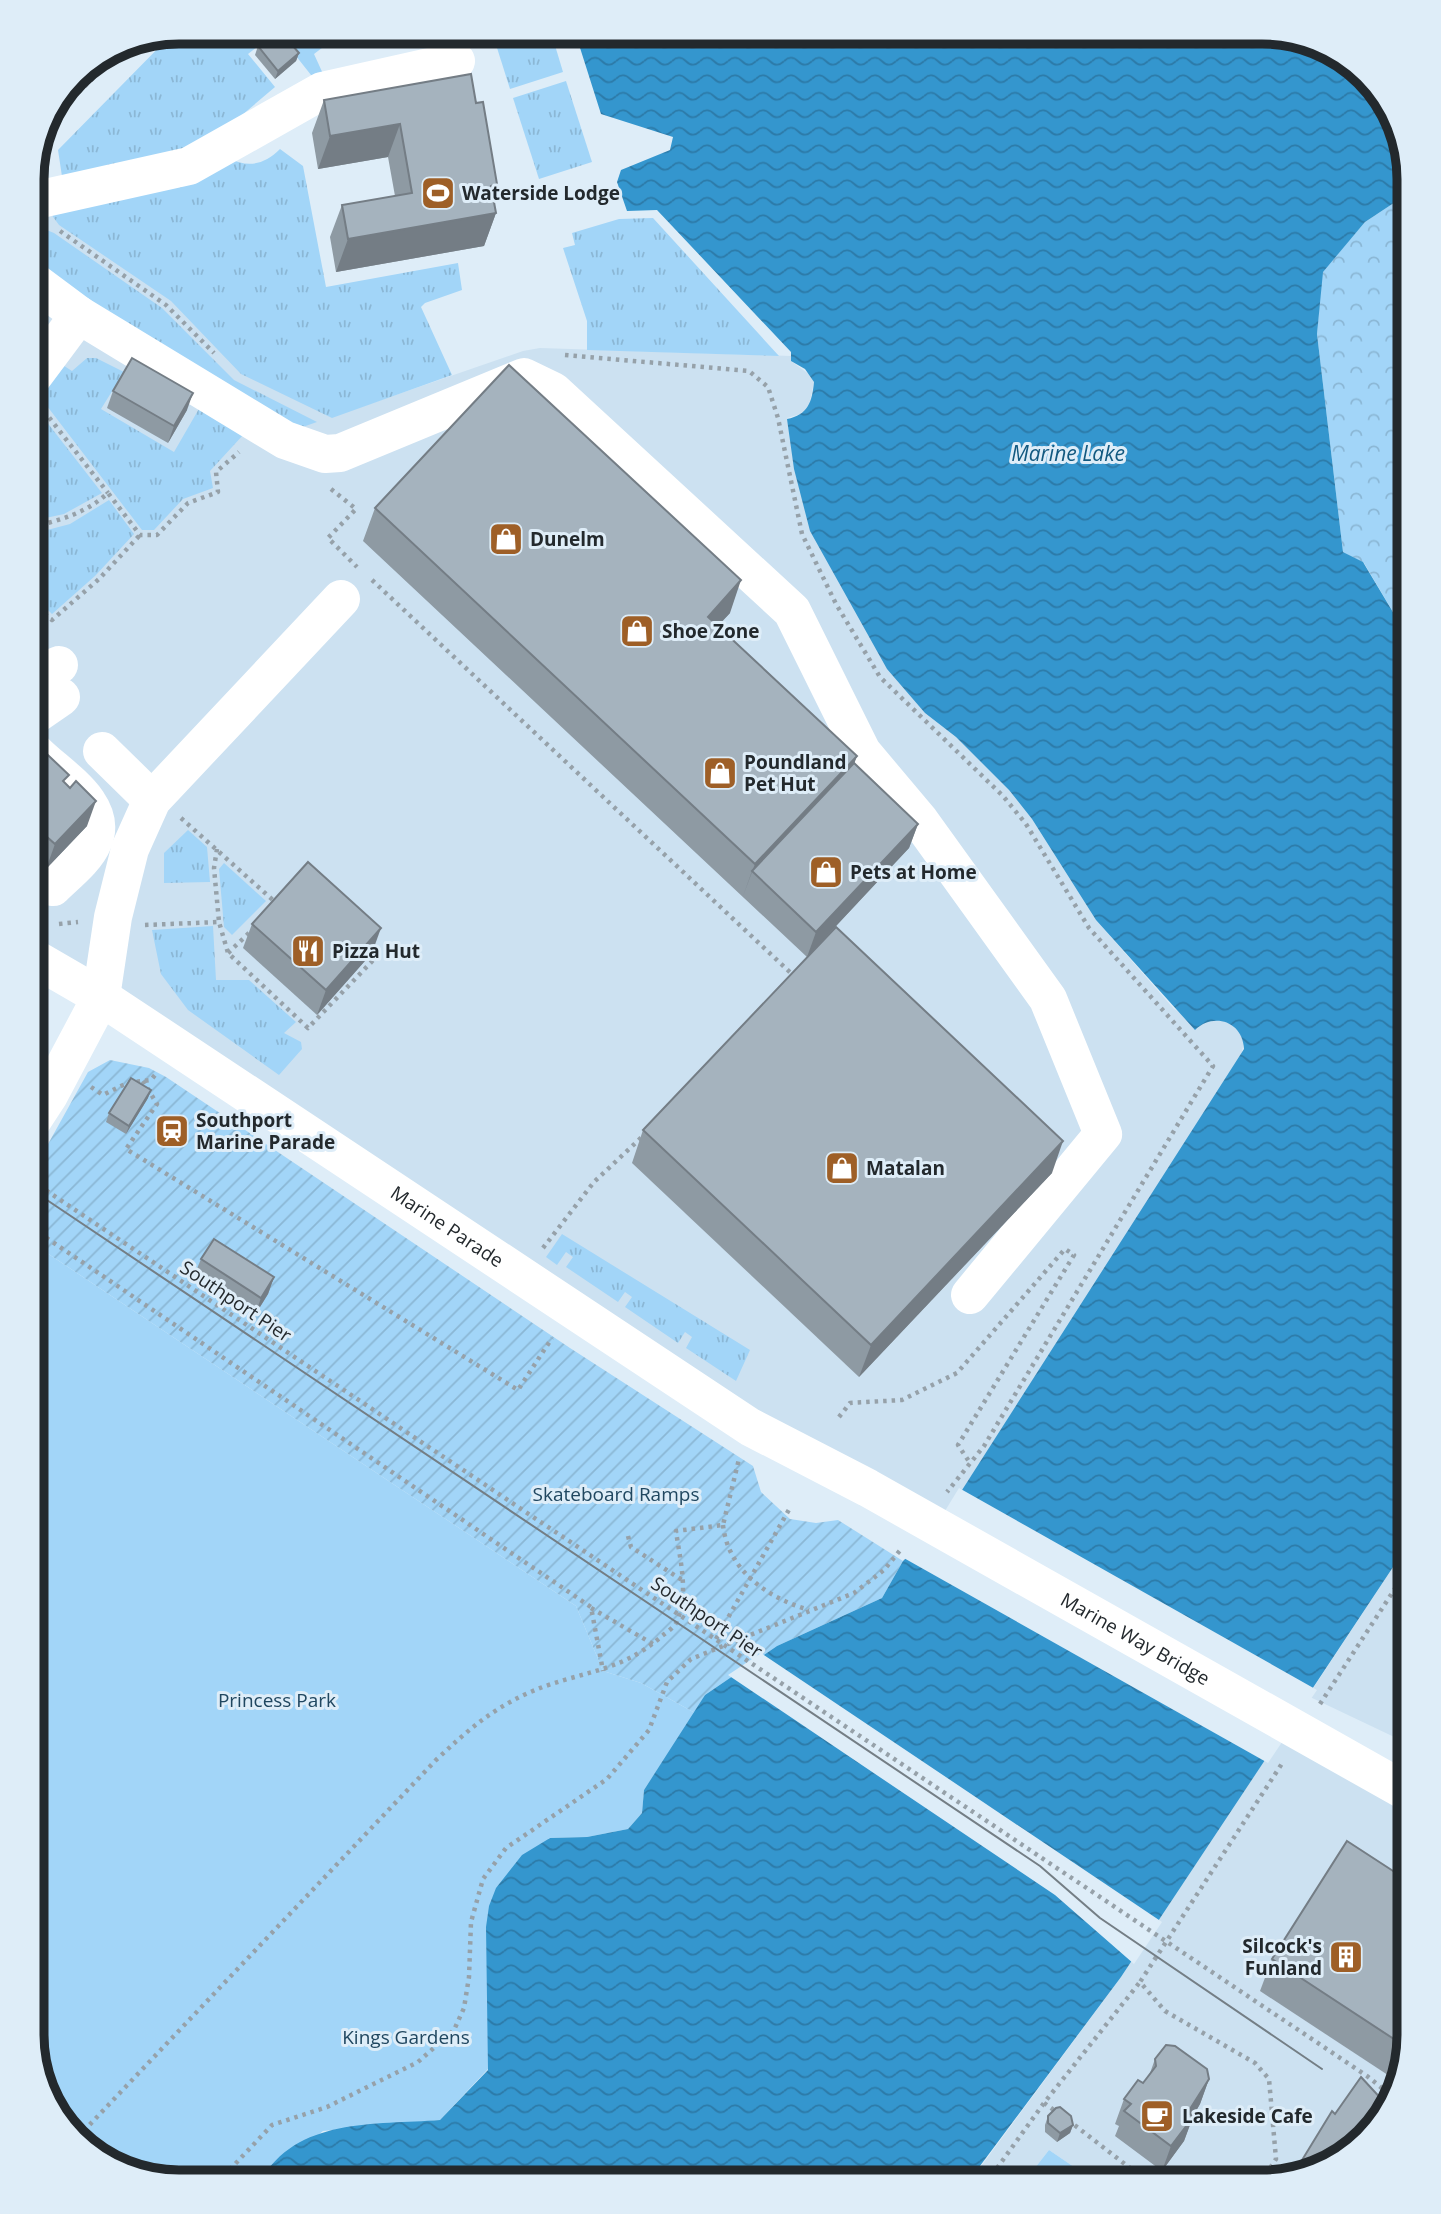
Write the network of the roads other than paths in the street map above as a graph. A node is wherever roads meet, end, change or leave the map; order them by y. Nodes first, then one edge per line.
1 (456, 61) dead end
2 (44, 198) edge
3 (44, 289) edge
4 (79, 315) junction
5 (44, 367) edge
6 (341, 598) dead end
7 (102, 751) dead end
8 (44, 759) edge
9 (167, 809) junction
10 (44, 885) edge
11 (44, 964) edge
12 (101, 997) junction
13 (44, 1103) edge
14 (970, 1295) dead end
15 (868, 1488) joint
16 (1397, 1787) edge

1 - 2 street
3 - 4 street
4 - 5 street
4 - 14 street
6 - 9 street
7 - 9 street
8 - 10 street
9 - 12 street
11 - 12 street, Marine Parade
12 - 13 street
12 - 15 street, Marine Parade
15 - 16 street, Marine Way Bridge

